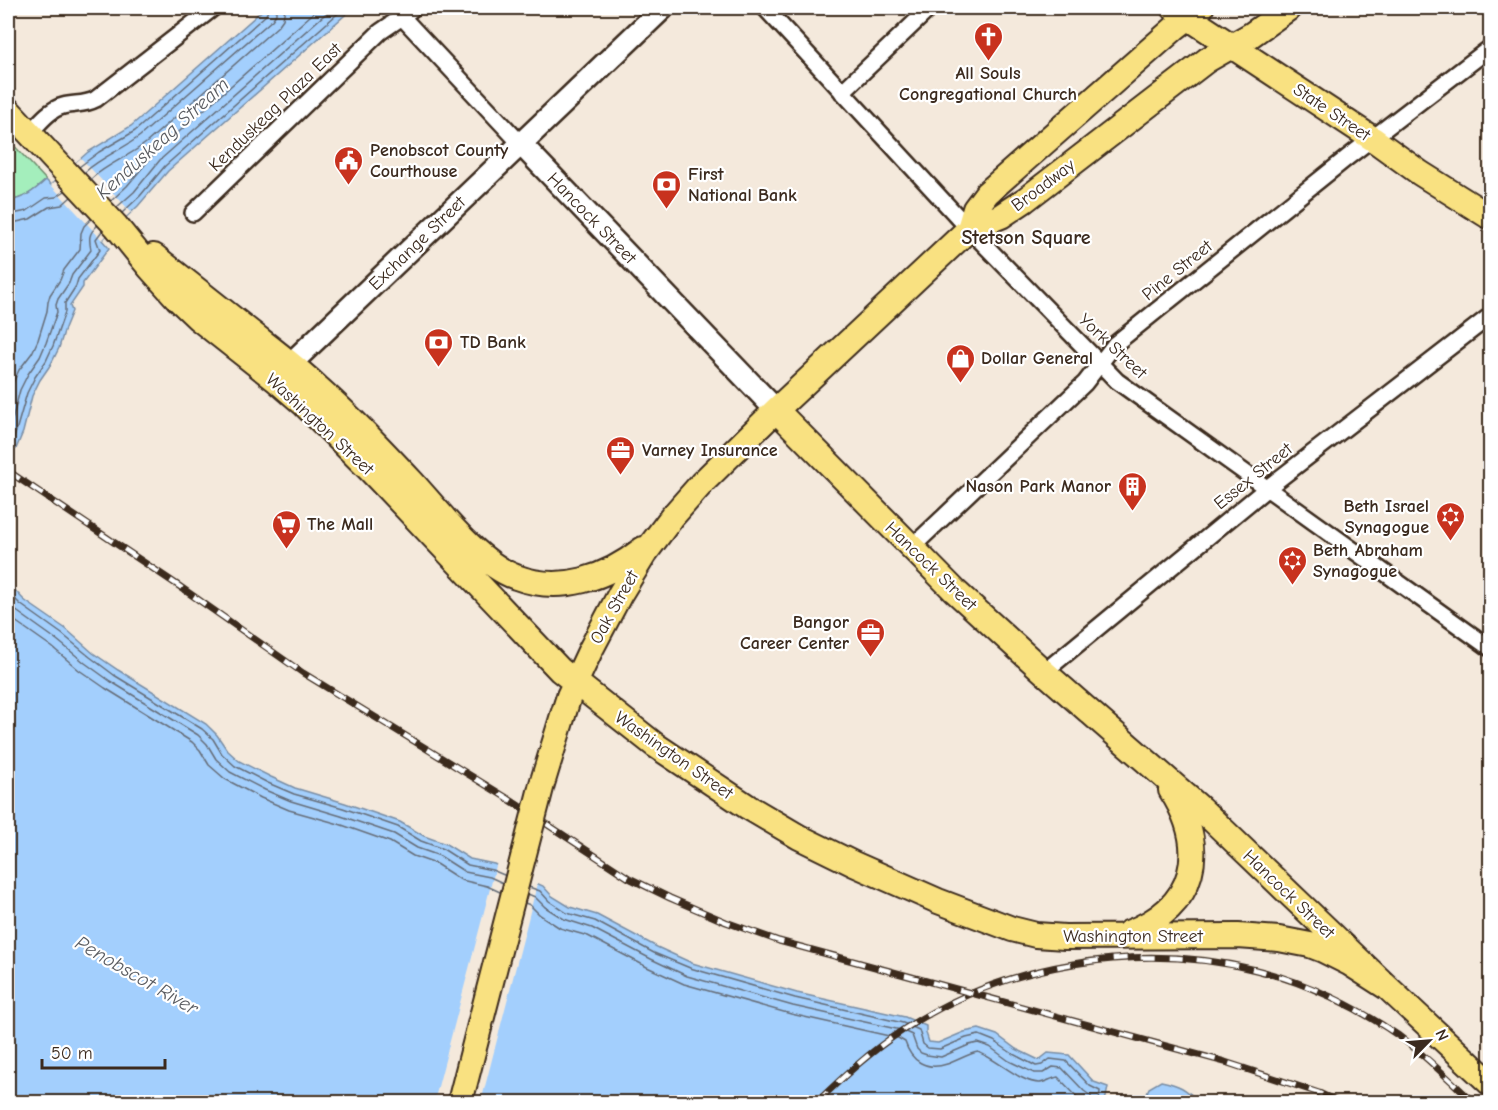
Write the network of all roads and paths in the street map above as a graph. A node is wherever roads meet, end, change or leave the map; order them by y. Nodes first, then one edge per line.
1 (213, 8) edge
2 (663, 8) edge
3 (765, 8) edge
4 (930, 8) edge
5 (1289, 8) edge
6 (1188, 11) edge
7 (407, 12) edge
8 (1231, 45) junction
9 (1491, 48) edge
10 (842, 92) junction
11 (8, 110) edge
12 (30, 133) junction
13 (1372, 139) junction
14 (520, 143) junction
15 (193, 213) dead end
16 (1491, 218) edge
17 (969, 229) junction
18 (1491, 316) edge
19 (1099, 364) junction
20 (283, 372) junction
21 (776, 410) junction
22 (1266, 489) junction
23 (654, 540) junction
24 (911, 548) junction
25 (1491, 648) edge
26 (1044, 672) junction
27 (575, 682) junction
28 (1156, 769) junction
29 (1114, 936) junction
30 (1388, 988) junction
31 (1491, 1083) edge
32 (460, 1102) edge

1 - 12 street
2 - 14 street, Exchange Street
3 - 10 street, York Street
4 - 10 street
5 - 8 main road, Broadway
6 - 8 main road, State Street
6 - 17 main road, Broadway
7 - 14 street, Hancock Street
7 - 15 street, Kenduskeag Plaza East
8 - 13 main road, State Street
8 - 17 main road, Broadway
9 - 13 street, Pine Street
10 - 17 street, York Street
11 - 12 main road, Washington Street
12 - 20 main road, Washington Street
13 - 16 main road, State Street
13 - 19 street, Pine Street
14 - 20 street, Exchange Street
14 - 21 street, Hancock Street
17 - 19 street, York Street
17 - 21 main road, Oak Street
18 - 22 street, Essex Street
19 - 22 street, York Street
19 - 24 street, Pine Street
20 - 23 main road, Washington Street
20 - 27 main road, Washington Street
21 - 23 main road, Oak Street
21 - 24 main road, Hancock Street
22 - 25 street, York Street
22 - 26 street, Essex Street
23 - 27 main road, Oak Street
24 - 26 main road, Hancock Street
26 - 28 main road, Hancock Street
27 - 29 main road, Washington Street
27 - 32 main road, Oak Street, bridge
28 - 29 main road
28 - 30 main road, Hancock Street
29 - 30 main road, Washington Street
30 - 31 main road, Hancock Street

